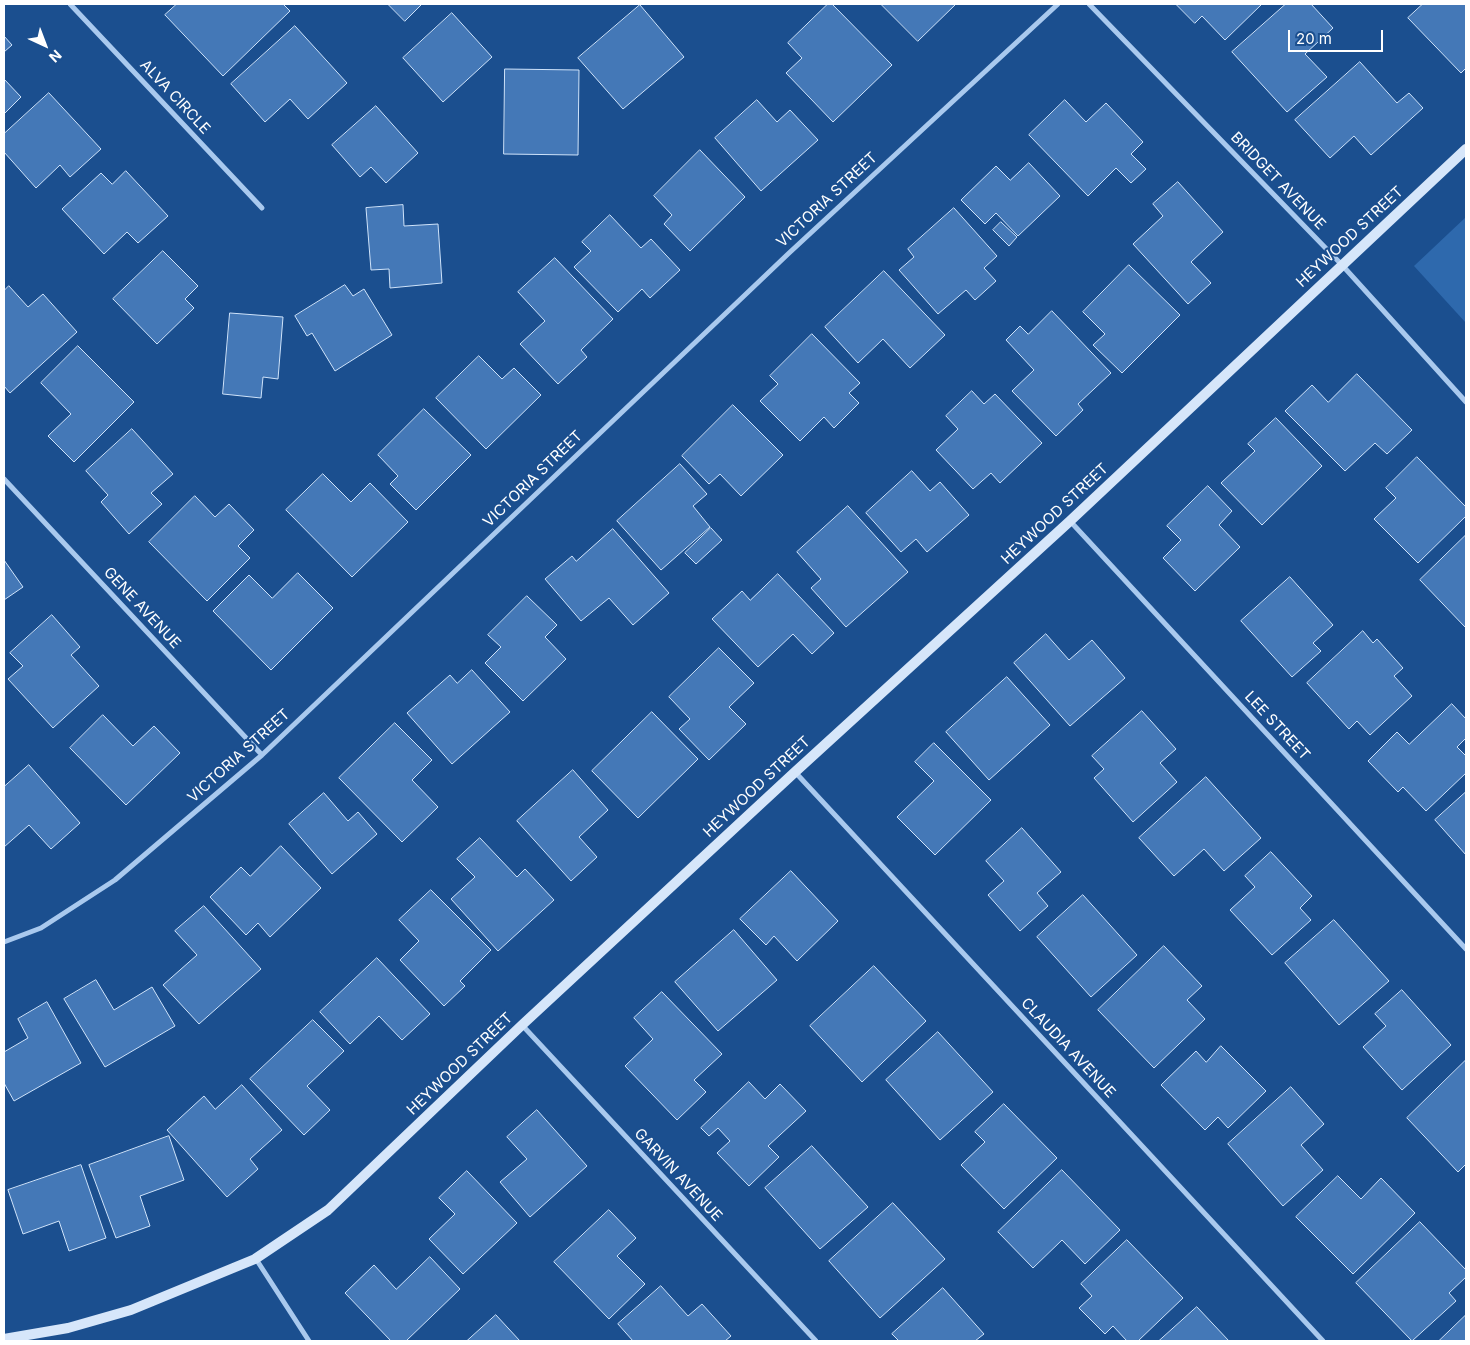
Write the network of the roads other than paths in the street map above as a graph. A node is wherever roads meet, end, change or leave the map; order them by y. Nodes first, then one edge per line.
1 (70, 4) edge
2 (1058, 4) edge
3 (1089, 4) edge
4 (1466, 149) edge
5 (262, 208) dead end
6 (1342, 265) junction
7 (1466, 402) edge
8 (4, 480) edge
9 (1070, 521) junction
10 (262, 754) junction
11 (794, 772) junction
12 (4, 942) edge
13 (1466, 949) edge
14 (522, 1025) junction
15 (255, 1259) junction
16 (4, 1339) edge
17 (309, 1341) edge
18 (816, 1341) edge
19 (1323, 1341) edge

1 - 5 street, ALVA CIRCLE
2 - 10 street, VICTORIA STREET
3 - 6 street, BRIDGET AVENUE
4 - 6 street, HEYWOOD STREET
6 - 7 street, BRIDGET AVENUE
6 - 9 street, HEYWOOD STREET
8 - 10 street, GENE AVENUE
9 - 11 street, HEYWOOD STREET
9 - 13 street, LEE STREET
10 - 12 street, VICTORIA STREET
11 - 14 street, HEYWOOD STREET
11 - 19 street, CLAUDIA AVENUE
14 - 15 street, HEYWOOD STREET
14 - 18 street, GARVIN AVENUE
15 - 16 street, HEYWOOD STREET
15 - 17 street

